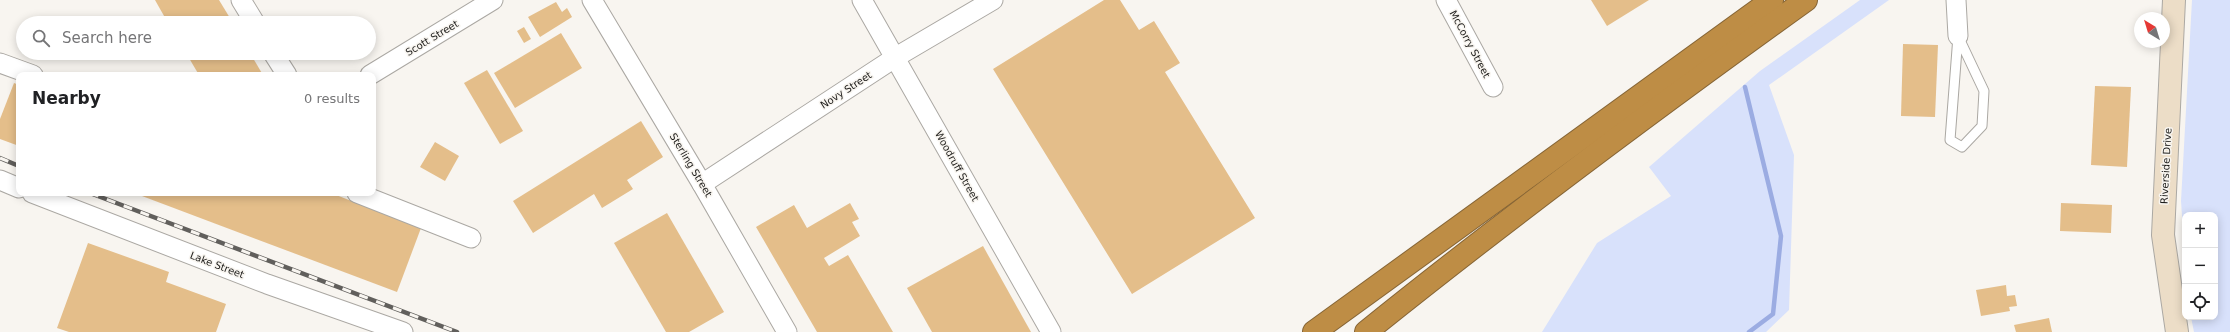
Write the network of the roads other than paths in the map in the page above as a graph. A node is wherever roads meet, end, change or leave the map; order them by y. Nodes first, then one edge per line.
1 (241, 0) edge
2 (493, 0) edge
3 (592, 0) edge
4 (862, 0) edge
5 (993, 0) edge
6 (1446, 0) edge
7 (1772, 0) edge
8 (1806, 0) edge
9 (1956, 0) edge
10 (2174, 0) edge
11 (251, 16) edge
12 (1958, 36) junction
13 (896, 57) junction
14 (278, 60) edge
15 (0, 62) edge
16 (25, 72) edge
17 (285, 72) edge
18 (375, 72) edge
19 (1493, 87) dead end
20 (0, 180) edge
21 (702, 184) junction
22 (16, 187) edge
23 (40, 196) edge
24 (365, 196) edge
25 (471, 238) dead end
26 (403, 332) edge
27 (787, 332) edge
28 (1051, 332) edge
29 (1314, 332) edge
30 (1366, 332) edge
31 (2177, 332) edge

1 - 11 street
2 - 18 street, Scott Street
3 - 21 street, Sterling Street
4 - 13 street, Woodruff Street
5 - 13 street, Novy Street
6 - 19 street, McCorry Street
7 - 29 highway
8 - 30 highway
9 - 12 street
10 - 31 street, Riverside Drive
12 - 12 lane
13 - 21 street, Novy Street
13 - 28 street, Woodruff Street
14 - 17 street
15 - 16 street
20 - 22 street
21 - 27 street, Sterling Street
23 - 26 street, Lake Street
24 - 25 street

